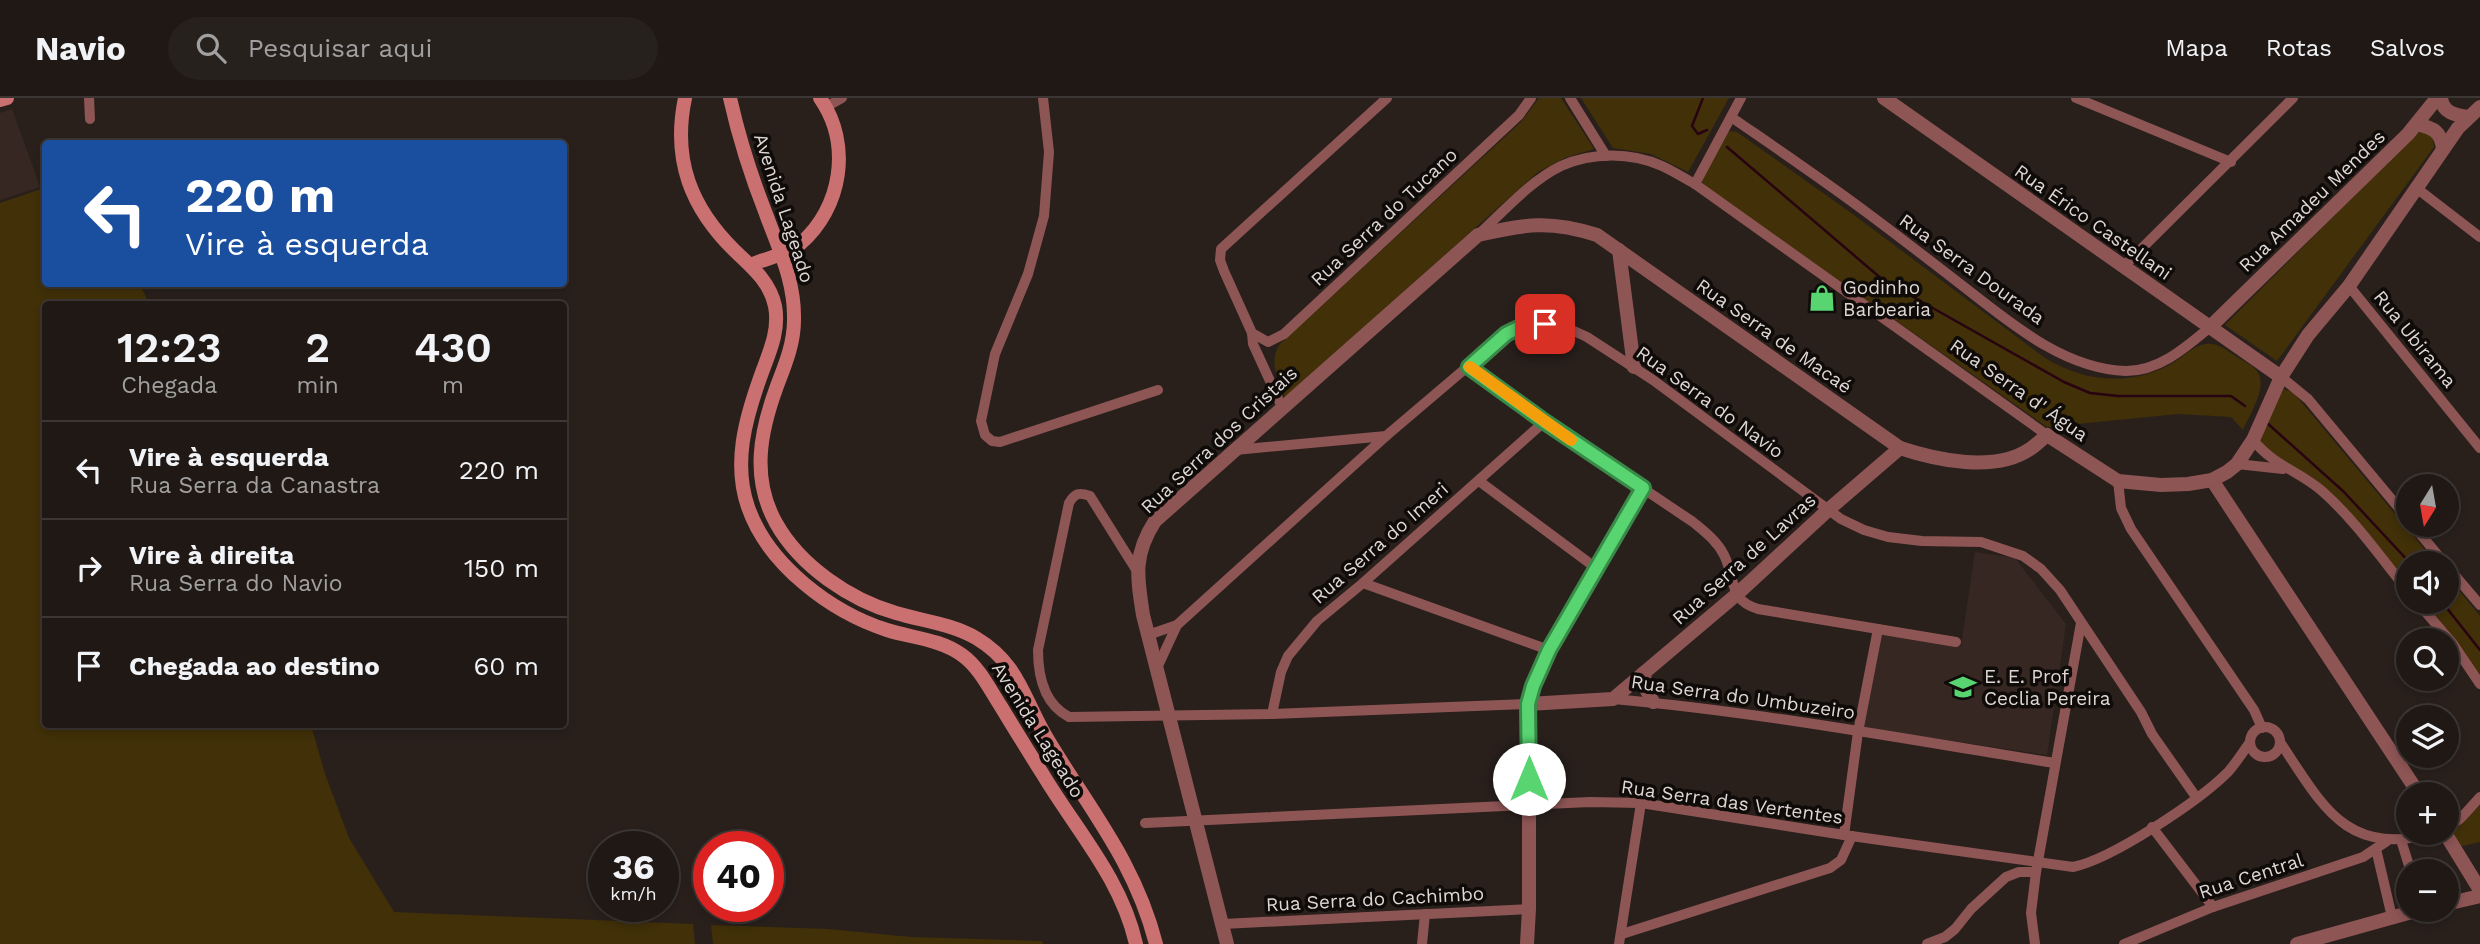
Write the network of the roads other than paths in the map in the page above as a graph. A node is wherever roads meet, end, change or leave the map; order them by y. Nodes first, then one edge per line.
1 (7, 98) edge
2 (89, 98) edge
3 (685, 98) edge
4 (730, 98) edge
5 (842, 98) edge
6 (1043, 98) edge
7 (1387, 98) edge
8 (1531, 98) edge
9 (1570, 98) edge
10 (1741, 98) edge
11 (2076, 98) edge
12 (2293, 98) edge
13 (2439, 98) edge
14 (0, 100) edge
15 (1892, 101) edge
16 (823, 102) edge
17 (2480, 107) edge
18 (1731, 117) junction
19 (2468, 117) junction
20 (90, 120) dead end
21 (2417, 124) junction
22 (2444, 149) junction
23 (1606, 156) junction
24 (2231, 162) junction
25 (1695, 184) junction
26 (2416, 187) junction
27 (1478, 235) junction
28 (2480, 237) edge
29 (1619, 250) junction
30 (781, 253) junction
31 (751, 265) junction
32 (2123, 267) junction
33 (2349, 286) junction
34 (2209, 328) junction
35 (1252, 333) junction
36 (1469, 367) junction
37 (1633, 367) junction
38 (2281, 377) junction
39 (1158, 390) dead end
40 (1282, 407) junction
41 (1545, 422) junction
42 (2048, 435) junction
43 (1386, 436) junction
44 (2253, 440) junction
45 (1899, 448) junction
46 (2480, 448) edge
47 (1232, 451) junction
48 (2236, 464) junction
49 (2286, 469) junction
50 (2211, 480) junction
51 (1479, 481) junction
52 (2118, 481) junction
53 (1643, 488) junction
54 (2396, 505) edge
55 (1828, 510) junction
56 (2423, 537) edge
57 (2435, 551) edge
58 (1596, 568) junction
59 (1136, 571) junction
60 (2396, 577) edge
61 (2459, 580) edge
62 (1363, 583) junction
63 (1736, 595) junction
64 (2480, 605) edge
65 (2427, 614) edge
66 (2081, 623) junction
67 (1177, 625) junction
68 (1878, 629) junction
69 (1149, 635) junction
70 (1956, 642) dead end
71 (1549, 650) junction
72 (1157, 668) junction
73 (1644, 673) junction
74 (2480, 684) edge
75 (1529, 699) junction
76 (1613, 699) junction
77 (1653, 702) junction
78 (1272, 714) junction
79 (1171, 717) junction
80 (2262, 728) junction
81 (1858, 732) junction
82 (2280, 742) junction
83 (2253, 747) junction
84 (2274, 754) junction
85 (2291, 762) junction
86 (2055, 763) junction
87 (2411, 782) edge
88 (2196, 797) junction
89 (2480, 797) edge
90 (1640, 803) junction
91 (1529, 804) junction
92 (1197, 820) junction
93 (2459, 820) edge
94 (1145, 823) dead end
95 (2152, 827) junction
96 (1848, 836) junction
97 (2396, 840) edge
98 (2387, 841) junction
99 (2454, 845) edge
100 (2376, 849) junction
101 (2037, 867) junction
102 (2480, 893) edge
103 (2459, 900) edge
104 (2213, 906) junction
105 (1529, 909) junction
106 (1426, 914) junction
107 (2396, 915) edge
108 (2392, 916) junction
109 (1223, 925) junction
110 (1620, 939) edge
111 (1136, 944) edge
112 (1156, 944) edge
113 (1227, 944) edge
114 (1422, 944) edge
115 (1527, 944) edge
116 (1927, 944) edge
117 (2035, 944) edge
118 (2124, 944) edge
119 (2297, 944) edge

1 - 14 main road
2 - 20 street
3 - 31 main road, Avenida Lageado
4 - 30 main road, Avenida Lageado
5 - 16 street
6 - 39 street
7 - 35 street
8 - 35 street, Rua Serra do Tucano
9 - 23 street
10 - 18 street
11 - 24 street
12 - 24 street
13 - 19 street
13 - 21 street, Rua Amadeu Mendes
15 - 32 street, Rua Érico Castellani
16 - 30 main road
17 - 19 street
18 - 25 street
18 - 34 street, Rua Serra Dourada
19 - 22 street
21 - 22 street
21 - 34 street, Rua Amadeu Mendes
22 - 26 street
23 - 25 street, Rua Serra d' Água
23 - 27 street, Rua Serra d' Água
24 - 32 street
25 - 42 street, Rua Serra d' Água
26 - 28 street
26 - 33 street
27 - 29 street, Rua Serra de Macaé
27 - 40 street, Rua Serra dos Cristais
29 - 37 street
29 - 45 street, Rua Serra de Macaé
30 - 31 main road
30 - 112 main road, Avenida Lageado
31 - 111 main road, Avenida Lageado
32 - 34 street, Rua Érico Castellani
33 - 38 street
33 - 46 street, Rua Ubirama
34 - 38 street, Rua Érico Castellani
35 - 40 street
36 - 37 street, Rua Serra do Navio
36 - 41 street
36 - 43 street, Rua Serra do Navio
37 - 55 street, Rua Serra do Navio
38 - 44 street
38 - 54 street
40 - 47 street, Rua Serra dos Cristais
41 - 51 street, Rua Serra do Imeri
41 - 53 street
42 - 45 street, Rua Serra de Macaé
42 - 52 street, Rua Serra d' Água
43 - 47 street
43 - 67 street, Rua Serra do Navio
44 - 48 street
44 - 49 street
45 - 55 street, Rua Serra de Lavras
47 - 59 street, Rua Serra dos Cristais
48 - 49 street
48 - 50 street
49 - 60 street
50 - 52 street
50 - 87 street
51 - 58 street
51 - 62 street, Rua Serra do Imeri
52 - 80 street
53 - 58 street
53 - 63 street
55 - 63 street, Rua Serra de Lavras
55 - 66 street, Rua Serra do Navio
56 - 57 street
58 - 71 street
59 - 69 street, Rua Serra dos Cristais
59 - 79 street, Rua Serra do Umbuzeiro
61 - 64 street
62 - 71 street
62 - 78 street, Rua Serra do Imeri
63 - 68 street
63 - 73 street, Rua Serra de Lavras
65 - 74 street
66 - 86 street
66 - 88 street, Rua Serra do Navio
67 - 69 street, Rua Serra do Navio
67 - 72 street, Rua Serra do Navio
68 - 70 street
68 - 81 street
69 - 72 street, Rua Serra dos Cristais
71 - 75 street
72 - 79 street, Rua Serra dos Cristais
73 - 76 street, Rua Serra de Lavras
73 - 77 street
75 - 76 street, Rua Serra do Umbuzeiro
75 - 78 street, Rua Serra do Umbuzeiro
75 - 91 street
76 - 77 street, Rua Serra do Umbuzeiro
77 - 81 street, Rua Serra do Umbuzeiro
78 - 79 street, Rua Serra do Umbuzeiro
79 - 92 street, Rua Serra dos Cristais
80 - 82 street
80 - 83 street
81 - 86 street, Rua Serra do Umbuzeiro
81 - 96 street
82 - 84 street
82 - 85 street
83 - 84 street
83 - 88 street, Rua Serra das Vertentes
84 - 85 street
85 - 98 street
86 - 101 street
88 - 95 street, Rua Serra das Vertentes
89 - 93 street
90 - 91 street, Rua Serra das Vertentes
90 - 96 street, Rua Serra das Vertentes
90 - 110 street
91 - 92 street, Rua Serra das Vertentes
91 - 105 street
92 - 94 street, Rua Serra das Vertentes
92 - 109 street, Rua Serra dos Cristais
95 - 101 street, Rua Serra das Vertentes
95 - 104 street
96 - 101 street, Rua Serra das Vertentes
96 - 110 street
97 - 98 street
98 - 100 street, Rua Central
99 - 102 street
100 - 104 street, Rua Central
100 - 108 street
101 - 116 street
101 - 117 street
102 - 103 street
104 - 118 street, Rua Central
105 - 106 street, Rua Serra do Cachimbo
105 - 115 street
106 - 109 street, Rua Serra do Cachimbo
106 - 114 street
107 - 108 street
108 - 119 street
109 - 113 street, Rua Serra dos Cristais

